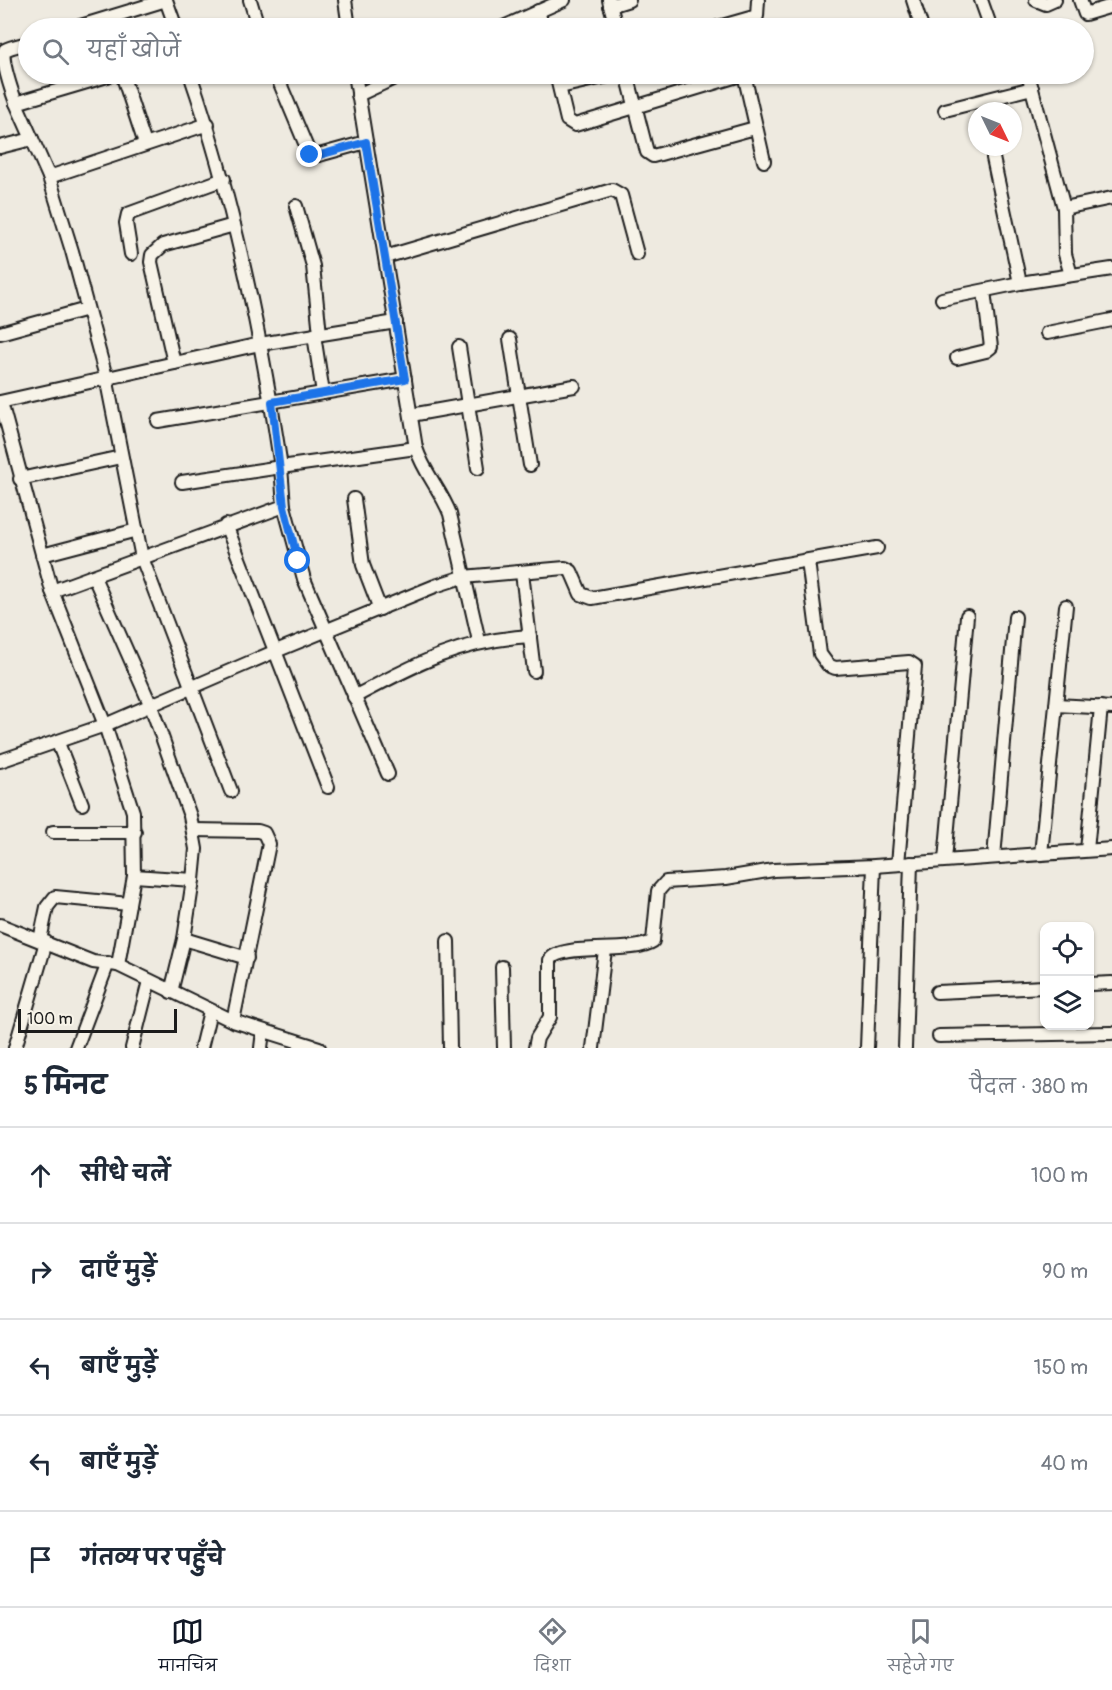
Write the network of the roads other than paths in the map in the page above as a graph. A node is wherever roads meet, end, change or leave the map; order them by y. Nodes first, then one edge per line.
1 (250, 0) edge
2 (345, 0) edge
3 (564, 0) edge
4 (629, 0) edge
5 (758, 0) edge
6 (913, 0) edge
7 (981, 0) edge
8 (1036, 0) edge
9 (1055, 0) edge
10 (1080, 0) edge
11 (610, 3) edge
12 (1112, 6) edge
13 (538, 11) junction
14 (120, 18) edge
15 (172, 18) edge
16 (254, 18) edge
17 (348, 18) edge
18 (523, 18) edge
19 (540, 18) edge
20 (614, 18) edge
21 (752, 18) edge
22 (919, 18) edge
23 (987, 18) edge
24 (18, 46) edge
25 (80, 84) edge
26 (126, 84) edge
27 (194, 84) edge
28 (280, 84) edge
29 (356, 84) edge
30 (380, 84) edge
31 (559, 84) edge
32 (573, 84) edge
33 (630, 84) edge
34 (712, 84) edge
35 (746, 84) edge
36 (1031, 84) edge
37 (560, 87) junction
38 (1032, 88) junction
39 (358, 94) junction
40 (16, 103) junction
41 (636, 108) junction
42 (945, 110) dead end
43 (208, 124) junction
44 (755, 128) junction
45 (32, 139) junction
46 (366, 142) junction
47 (146, 144) junction
48 (0, 147) edge
49 (993, 158) dead end
50 (764, 161) dead end
51 (49, 177) junction
52 (224, 179) junction
53 (1112, 198) edge
54 (296, 206) dead end
55 (1064, 208) junction
56 (234, 225) junction
57 (131, 254) dead end
58 (637, 254) dead end
59 (385, 257) junction
60 (1112, 269) edge
61 (1071, 275) junction
62 (1020, 282) junction
63 (984, 291) junction
64 (942, 299) dead end
65 (87, 309) junction
66 (1112, 320) edge
67 (396, 322) junction
68 (0, 333) edge
69 (1047, 333) dead end
70 (317, 334) junction
71 (510, 339) dead end
72 (260, 344) junction
73 (459, 347) dead end
74 (957, 358) dead end
75 (174, 363) junction
76 (106, 377) junction
77 (405, 379) junction
78 (574, 386) dead end
79 (323, 393) junction
80 (519, 396) junction
81 (0, 402) edge
82 (272, 402) junction
83 (468, 405) junction
84 (411, 415) junction
85 (158, 421) dead end
86 (416, 448) junction
87 (121, 457) junction
88 (530, 465) dead end
89 (281, 467) junction
90 (478, 468) dead end
91 (20, 479) junction
92 (182, 482) dead end
93 (354, 499) dead end
94 (284, 506) junction
95 (226, 525) junction
96 (137, 530) junction
97 (877, 548) dead end
98 (42, 555) junction
99 (142, 558) junction
100 (808, 561) junction
101 (522, 573) junction
102 (94, 577) junction
103 (464, 577) junction
104 (52, 591) junction
105 (1066, 606) dead end
106 (380, 609) junction
107 (967, 616) dead end
108 (1015, 617) dead end
109 (327, 632) junction
110 (530, 636) junction
111 (479, 641) junction
112 (276, 651) junction
113 (534, 671) dead end
114 (193, 686) junction
115 (354, 697) junction
116 (1056, 705) junction
117 (151, 706) junction
118 (1107, 708) edge
119 (105, 725) junction
120 (58, 743) junction
121 (0, 761) edge
122 (388, 774) dead end
123 (328, 787) dead end
124 (231, 791) dead end
125 (82, 804) dead end
126 (193, 830) junction
127 (53, 832) dead end
128 (135, 832) junction
129 (1112, 849) edge
130 (1087, 850) junction
131 (1041, 854) junction
132 (994, 857) junction
133 (945, 861) junction
134 (905, 864) junction
135 (874, 866) junction
136 (134, 876) junction
137 (193, 880) junction
138 (129, 904) junction
139 (0, 925) edge
140 (184, 939) junction
141 (43, 941) junction
142 (448, 941) dead end
143 (605, 950) junction
144 (247, 958) junction
145 (113, 964) junction
146 (502, 967) dead end
147 (149, 981) junction
148 (1112, 983) edge
149 (1094, 984) edge
150 (1040, 987) edge
151 (171, 992) junction
152 (937, 992) dead end
153 (210, 1011) junction
154 (233, 1021) junction
155 (263, 1031) junction
156 (1112, 1033) edge
157 (939, 1036) dead end
158 (15, 1048) edge
159 (76, 1048) edge
160 (132, 1048) edge
161 (201, 1048) edge
162 (261, 1048) edge
163 (319, 1048) edge
164 (450, 1048) edge
165 (504, 1048) edge
166 (535, 1048) edge
167 (593, 1048) edge
168 (867, 1048) edge
169 (905, 1048) edge

1 - 16 street
2 - 17 street
3 - 13 street
4 - 11 street
5 - 21 street
6 - 22 street
7 - 23 street
8 - 9 street
10 - 12 street
11 - 20 street
13 - 18 street
13 - 19 street
14 - 15 street
24 - 40 street
25 - 40 street
26 - 47 street
27 - 43 street
28 - 46 street
29 - 39 street
30 - 39 street
31 - 37 street
32 - 37 street
33 - 41 street
34 - 41 street
35 - 44 street
36 - 38 street
37 - 41 street
38 - 42 street
38 - 55 street
39 - 46 street
40 - 45 street
41 - 44 street
43 - 47 street
43 - 52 street
44 - 50 street
45 - 48 street
45 - 51 street
46 - 59 street
47 - 51 street
49 - 62 street
51 - 65 street
52 - 56 street
52 - 57 street
53 - 55 street
54 - 70 street
55 - 61 street
56 - 72 street
56 - 75 street
58 - 59 street
59 - 67 street
60 - 61 street
61 - 62 street
62 - 63 street
63 - 64 street
63 - 74 street
65 - 68 street
65 - 76 street
66 - 69 street
67 - 70 street
67 - 77 street
70 - 72 street
70 - 79 street
71 - 80 street
72 - 75 street
72 - 82 street
73 - 83 street
75 - 76 street
76 - 81 street
76 - 87 street
77 - 79 street
77 - 84 street
78 - 80 street
79 - 82 street
80 - 83 street
80 - 88 street
81 - 91 street
82 - 85 street
82 - 89 street
83 - 84 street
83 - 90 street
84 - 86 street
86 - 89 street
86 - 103 street
87 - 91 street
87 - 96 street
89 - 92 street
89 - 94 street
91 - 98 street
93 - 106 street
94 - 95 street
94 - 109 street
95 - 99 street
95 - 112 street
96 - 98 street
96 - 99 street
97 - 100 street
98 - 104 street
99 - 102 street
99 - 114 street
100 - 101 street
100 - 134 street
101 - 103 street
101 - 110 street
102 - 104 street
102 - 117 street
103 - 106 street
103 - 111 street
104 - 119 street
105 - 116 street
106 - 109 street
107 - 133 street
108 - 132 street
109 - 112 street
109 - 115 street
110 - 111 street
110 - 113 street
111 - 115 street
112 - 114 street
112 - 123 street
114 - 117 street
114 - 124 street
115 - 122 street
116 - 118 street
116 - 131 street
117 - 119 street
117 - 126 street
118 - 130 street
119 - 120 street
119 - 128 street
120 - 121 street
120 - 125 street
126 - 137 street
126 - 144 street
127 - 128 street
128 - 136 street
129 - 130 street
130 - 131 street
131 - 132 street
132 - 133 street
133 - 134 street
134 - 135 street
134 - 169 street
135 - 143 street
135 - 168 street
136 - 137 street
136 - 138 street
137 - 140 street
138 - 141 street
138 - 145 street
139 - 141 street
140 - 144 street
140 - 151 street
141 - 145 street
141 - 158 street
142 - 164 street
143 - 166 street
143 - 167 street
144 - 154 street
145 - 147 street
145 - 159 street
146 - 165 street
147 - 151 street
147 - 160 street
148 - 149 street
150 - 152 street
151 - 153 street
153 - 154 street
153 - 161 street
154 - 155 street
155 - 162 street
155 - 163 street
156 - 157 street

